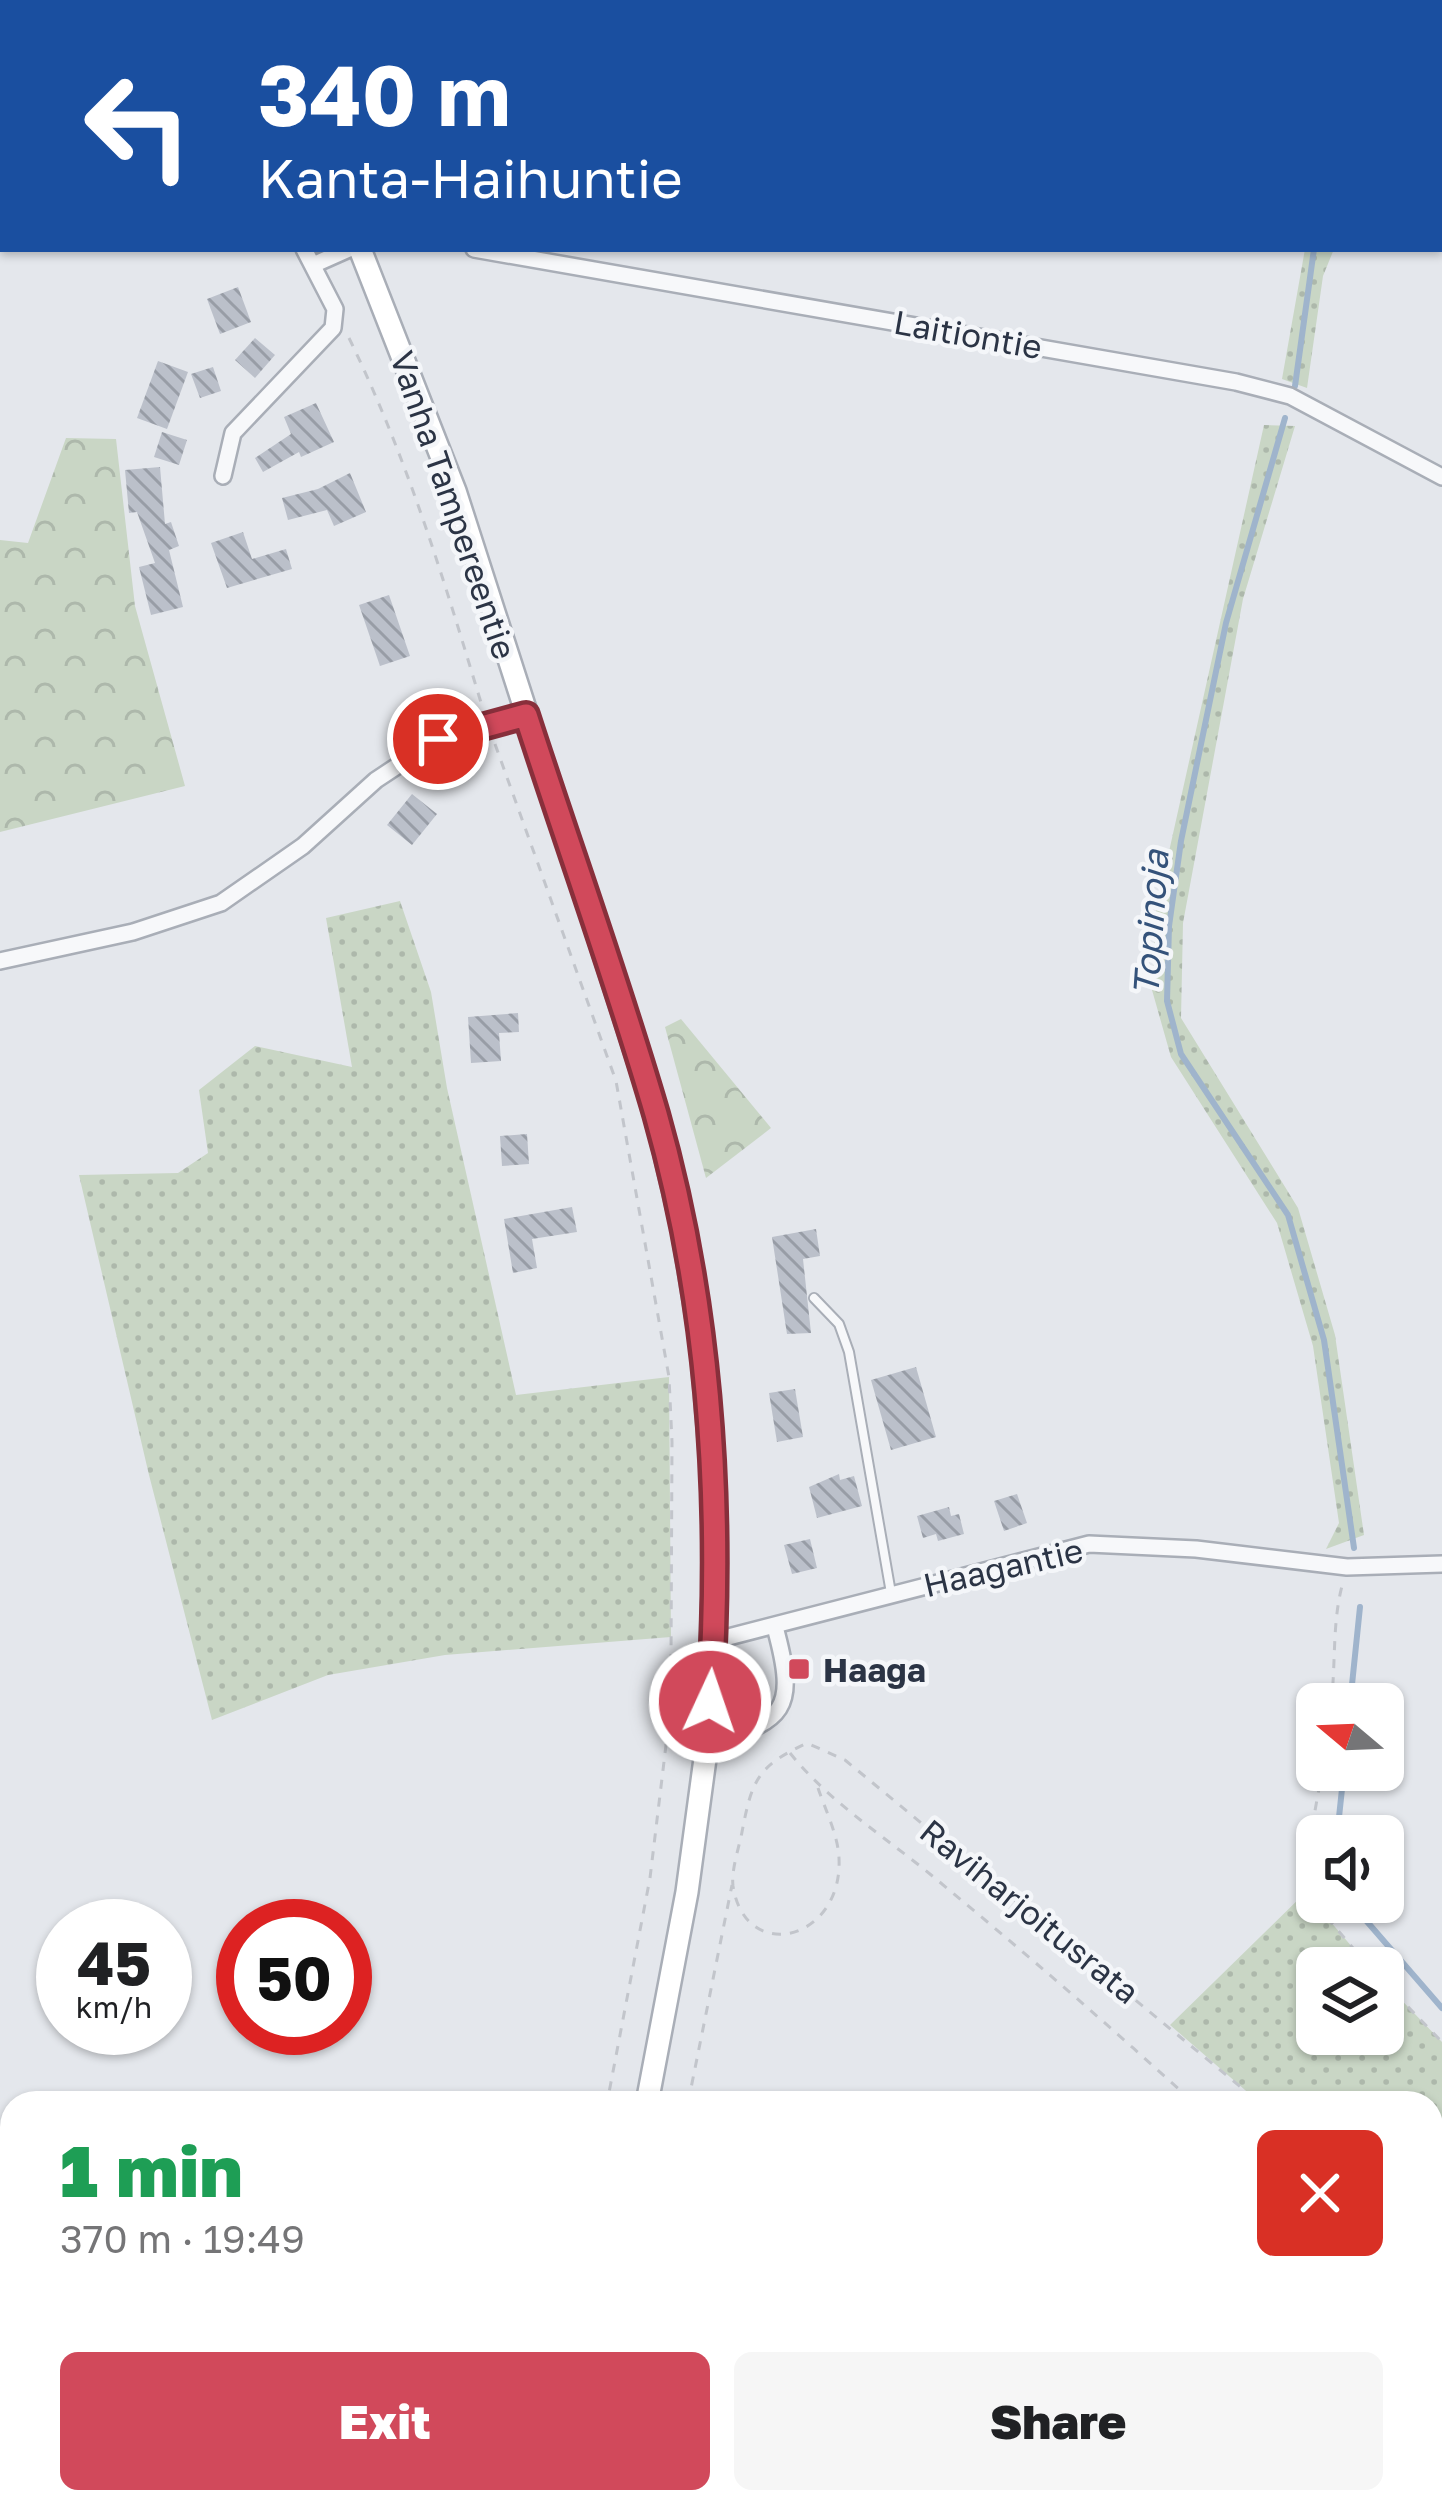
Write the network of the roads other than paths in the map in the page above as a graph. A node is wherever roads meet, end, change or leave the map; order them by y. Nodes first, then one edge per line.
1 (306, 252) edge
2 (342, 252) edge
3 (361, 252) edge
4 (491, 252) edge
5 (313, 265) junction
6 (223, 476) dead end
7 (1442, 477) edge
8 (526, 715) junction
9 (0, 961) edge
10 (814, 1298) dead end
11 (1442, 1564) edge
12 (891, 1594) junction
13 (775, 1627) junction
14 (713, 1640) junction
15 (707, 1744) junction
16 (649, 2091) edge

1 - 5 street
2 - 5 street
3 - 8 main road, Vanha Tampereentie
4 - 7 street, Laitiontie
5 - 6 street
8 - 9 street
8 - 14 main road, Vanha Tampereentie
10 - 12 lane
11 - 12 street, Haagantie
12 - 13 street, Haagantie
13 - 14 street, Haagantie
13 - 15 street
14 - 15 main road, Vanha Tampereentie
15 - 16 main road, Vanha Tampereentie

